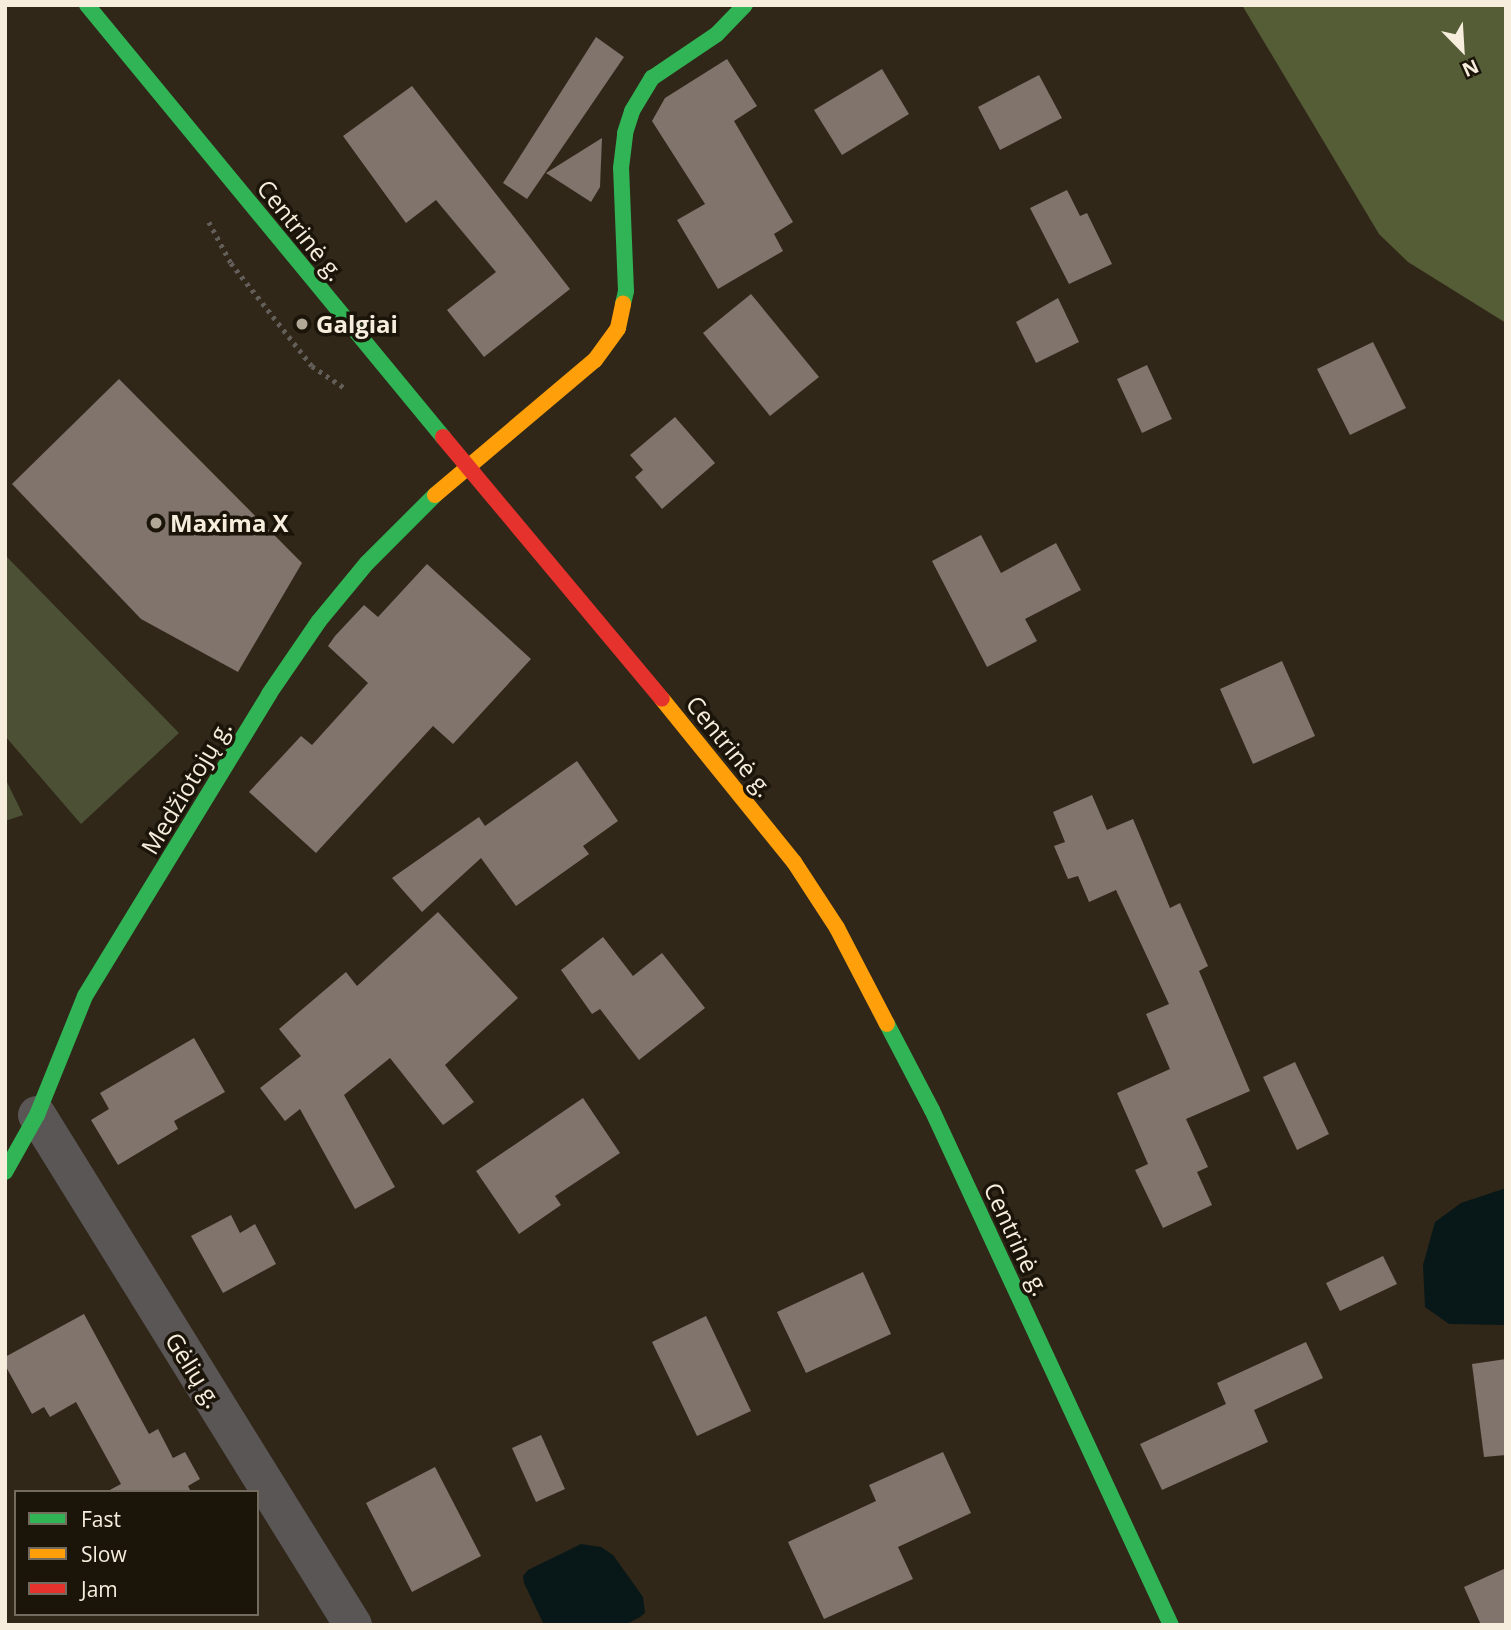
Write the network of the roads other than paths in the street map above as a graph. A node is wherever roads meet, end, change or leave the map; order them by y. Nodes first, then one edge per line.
1 (87, 5) edge
2 (745, 5) edge
3 (466, 466) junction
4 (37, 1115) junction
5 (5, 1172) edge
6 (353, 1625) edge
7 (1171, 1625) edge

1 - 3 main road, Centrinė g.
2 - 3 main road, Medžiotojų g.
3 - 4 main road, Medžiotojų g.
3 - 7 main road, Centrinė g.
4 - 5 main road, Medžiotojų g.
4 - 6 street, Gėlių g.

